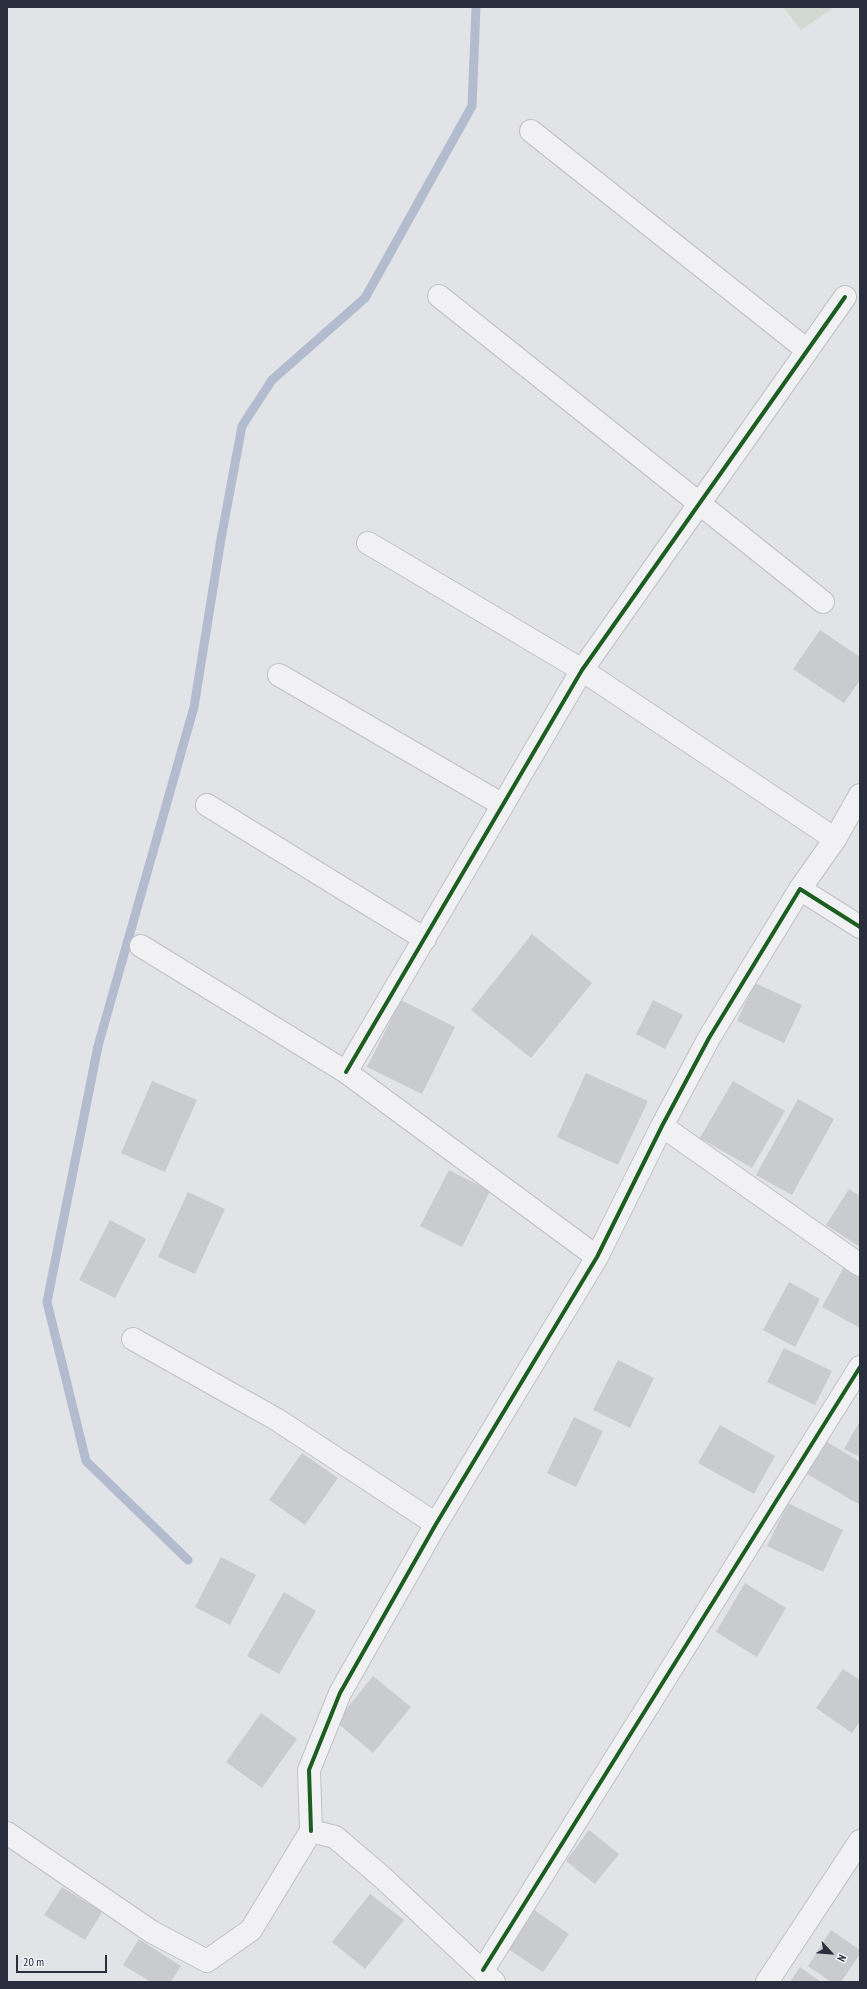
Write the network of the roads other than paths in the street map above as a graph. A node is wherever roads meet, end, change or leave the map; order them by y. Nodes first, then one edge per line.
1 (531, 131) dead end
2 (439, 296) dead end
3 (845, 296) dead end
4 (807, 350) junction
5 (700, 504) junction
6 (368, 543) dead end
7 (823, 602) dead end
8 (582, 670) junction
9 (279, 675) dead end
10 (860, 795) edge
11 (503, 804) junction
12 (207, 805) dead end
13 (835, 838) junction
14 (800, 889) junction
15 (860, 926) edge
16 (425, 939) junction
17 (141, 946) dead end
18 (346, 1072) junction
19 (662, 1126) junction
20 (597, 1257) junction
21 (860, 1265) edge
22 (132, 1339) dead end
23 (860, 1367) edge
24 (436, 1524) junction
25 (311, 1831) junction
26 (7, 1832) edge
27 (860, 1841) edge
28 (489, 1976) edge
29 (767, 1982) edge

1 - 4 street
2 - 5 street
3 - 4 street
4 - 5 street
5 - 7 street
5 - 8 street
6 - 8 street
8 - 11 street
8 - 13 street
9 - 11 street
10 - 13 street
11 - 16 street
12 - 16 street
13 - 14 street
14 - 15 street
14 - 19 street
16 - 18 street
17 - 18 street
18 - 20 street
19 - 20 street
19 - 21 street
20 - 24 street
22 - 24 street
23 - 28 street
24 - 25 street
25 - 26 street
25 - 28 street
27 - 29 street

